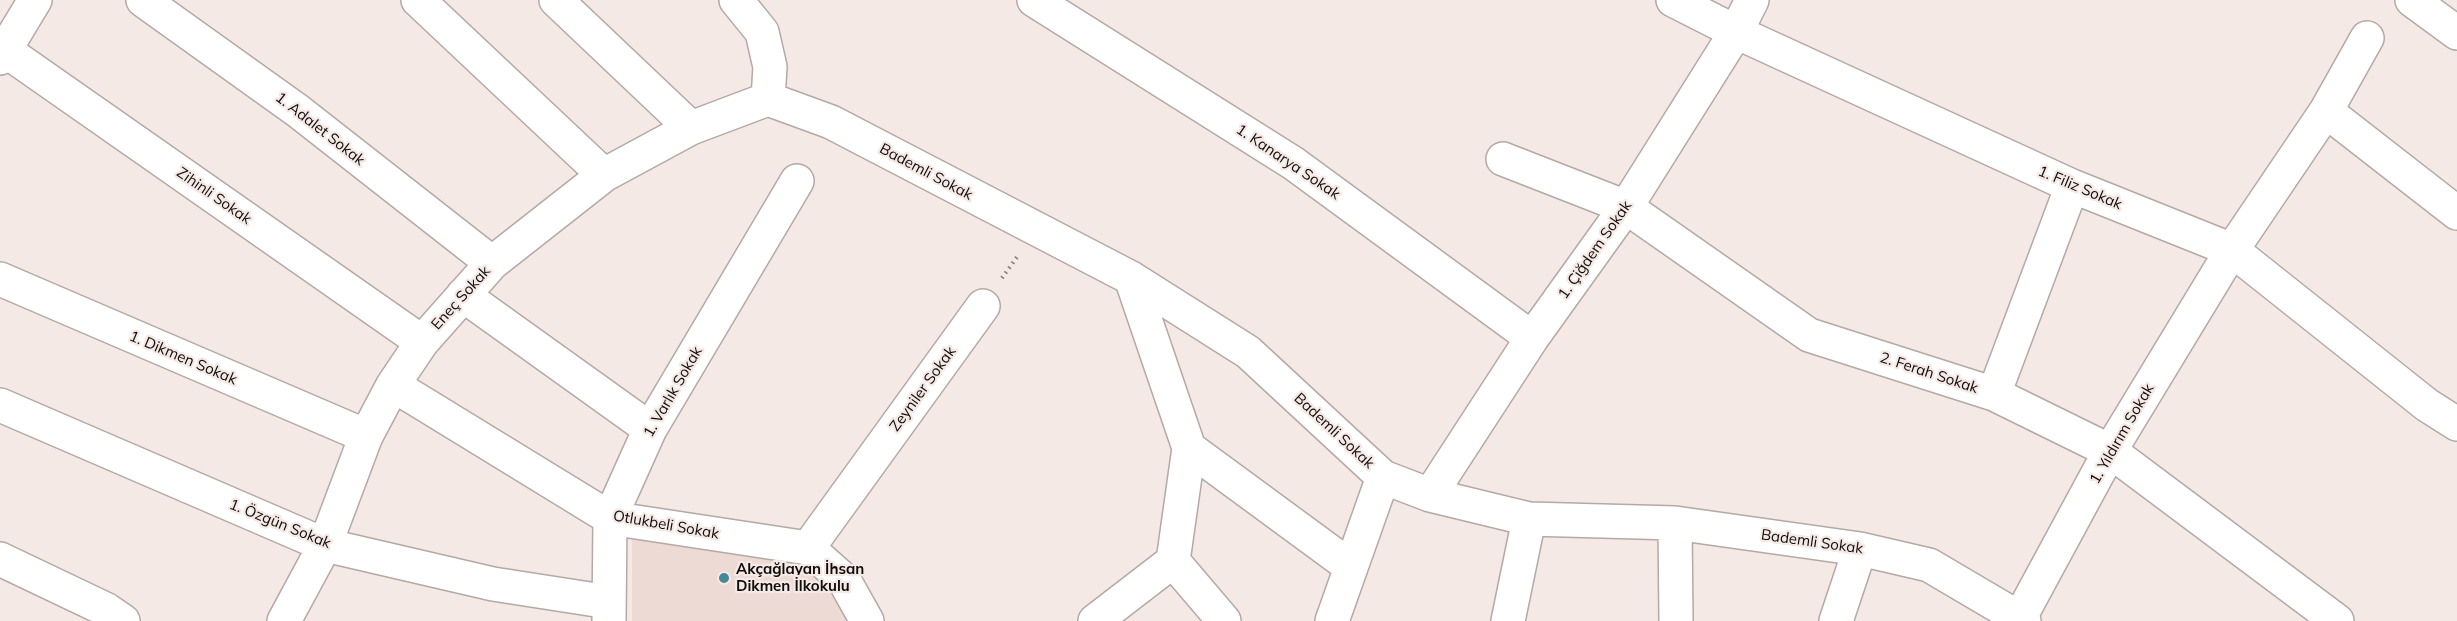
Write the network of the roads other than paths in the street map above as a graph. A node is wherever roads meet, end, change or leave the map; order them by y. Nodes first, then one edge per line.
1 (35, 0) edge
2 (418, 0) edge
3 (556, 0) edge
4 (736, 0) edge
5 (1034, 0) edge
6 (1673, 0) edge
7 (1752, 0) edge
8 (2412, 0) edge
9 (160, 4) edge
10 (1736, 32) junction
11 (2457, 33) edge
12 (2367, 38) dead end
13 (3, 54) edge
14 (768, 99) junction
15 (2326, 111) junction
16 (690, 128) junction
17 (1503, 159) dead end
18 (604, 175) junction
19 (797, 181) dead end
20 (2072, 186) junction
21 (1626, 207) junction
22 (2457, 213) edge
23 (2232, 250) junction
24 (492, 263) junction
25 (1131, 278) junction
26 (0, 279) edge
27 (463, 295) junction
28 (984, 306) road end
29 (1532, 338) junction
30 (422, 342) junction
31 (393, 385) junction
32 (1994, 393) junction
33 (0, 405) edge
34 (2457, 424) edge
35 (650, 429) junction
36 (366, 436) junction
37 (1189, 448) junction
38 (2110, 451) junction
39 (1383, 477) junction
40 (1430, 495) junction
41 (610, 518) junction
42 (1529, 519) junction
43 (1675, 523) junction
44 (325, 545) junction
45 (808, 548) junction
46 (1860, 549) junction
47 (0, 559) edge
48 (1173, 561) junction
49 (1351, 567) junction
50 (609, 612) edge
51 (2020, 620) edge
52 (123, 621) edge
53 (284, 621) edge
54 (867, 621) edge
55 (1095, 621) edge
56 (1224, 621) edge
57 (1332, 621) edge
58 (1508, 621) edge
59 (1676, 621) edge
60 (1836, 621) edge
61 (2337, 621) edge

1 - 13 street
2 - 18 street
3 - 16 street
4 - 14 street
5 - 29 street, 1. Kanarya Sokak
6 - 10 street, 1. Filiz Sokak
7 - 10 street, 1. Çiğdem Sokak
8 - 11 street
9 - 24 street, 1. Adalet Sokak
10 - 20 street, 1. Filiz Sokak
10 - 21 street, 1. Çiğdem Sokak
12 - 15 street, 1. Yıldırım Sokak
13 - 30 street, Zihinli Sokak
14 - 16 street, Eneç Sokak
14 - 25 street, Bademli Sokak
15 - 22 street
15 - 23 street, 1. Yıldırım Sokak
16 - 18 street, Eneç Sokak
17 - 21 street, 2. Ferah Sokak
18 - 24 street, Eneç Sokak
19 - 35 street, 1. Varlık Sokak
20 - 23 street, 1. Filiz Sokak
20 - 32 street
21 - 29 street, 1. Çiğdem Sokak
21 - 32 street, 2. Ferah Sokak
23 - 34 street, 1. Filiz Sokak
23 - 38 street, 1. Yıldırım Sokak
24 - 27 street, Eneç Sokak
25 - 37 street
25 - 39 street, Bademli Sokak
26 - 36 street, 1. Dikmen Sokak
27 - 30 street, Eneç Sokak
27 - 35 street
28 - 45 street, Zeyniler Sokak
29 - 40 street, 1. Çiğdem Sokak
30 - 31 street, Eneç Sokak
31 - 36 street, Eneç Sokak
31 - 41 street, Otlukbeli Sokak
32 - 38 street, 2. Ferah Sokak
33 - 44 street, 1. Özgün Sokak
35 - 41 street, 1. Varlık Sokak
36 - 44 street, Eneç Sokak
37 - 48 street
37 - 49 street
38 - 51 street, 1. Yıldırım Sokak
38 - 61 street, 2. Ferah Sokak
39 - 40 street, Bademli Sokak
39 - 49 street
40 - 42 street, Bademli Sokak
41 - 45 street, Otlukbeli Sokak
41 - 50 street, 1. Varlık Sokak
42 - 43 street, Bademli Sokak
42 - 58 street
43 - 46 street, Bademli Sokak
43 - 59 street
44 - 50 street, 1. Özgün Sokak
44 - 53 street, Eneç Sokak
45 - 54 street
46 - 51 street, Bademli Sokak
46 - 60 street
47 - 52 street
48 - 55 street
48 - 56 street
49 - 57 street

